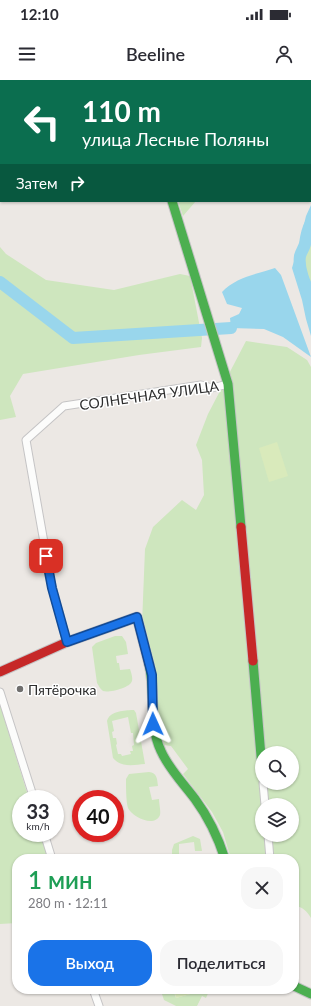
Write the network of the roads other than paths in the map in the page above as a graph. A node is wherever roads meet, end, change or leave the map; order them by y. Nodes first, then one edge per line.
1 (172, 202) edge
2 (228, 384) junction
3 (67, 642) junction
4 (0, 672) edge
5 (0, 692) edge
6 (260, 746) edge
7 (31, 790) edge
8 (47, 842) edge
9 (269, 842) edge
10 (50, 854) edge
11 (223, 854) edge
12 (270, 854) edge
13 (299, 988) edge
14 (95, 994) edge
15 (311, 994) edge
16 (99, 1006) edge

1 - 2 street
2 - 3 street, СОЛНЕЧНАЯ УЛИЦА
2 - 6 street
3 - 4 street
3 - 11 street
5 - 7 street
8 - 10 street
9 - 12 street
13 - 15 street
14 - 16 street

